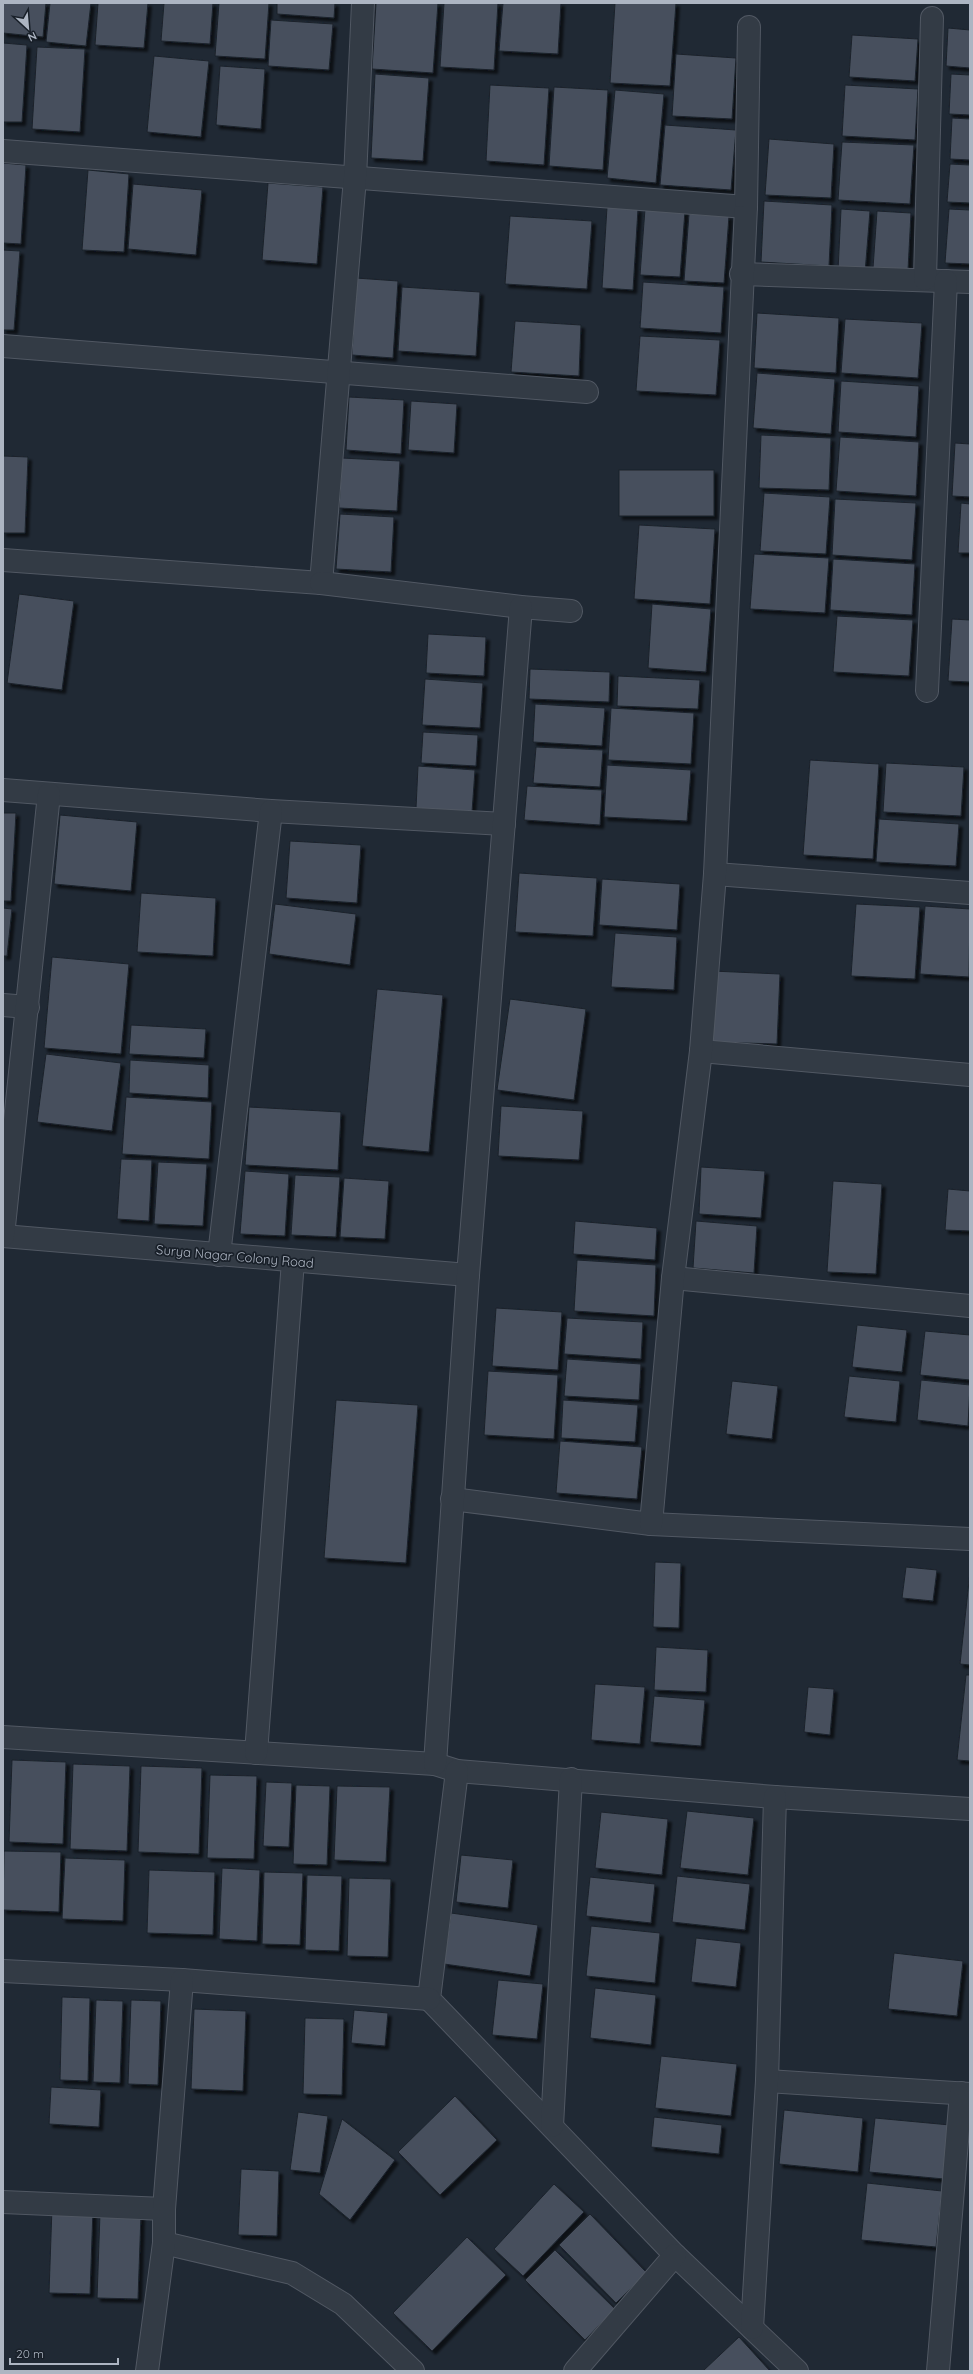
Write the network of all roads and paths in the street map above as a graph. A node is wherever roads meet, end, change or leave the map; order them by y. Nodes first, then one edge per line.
1 (363, 3) edge
2 (932, 18) dead end
3 (748, 27) dead end
4 (3, 151) edge
5 (355, 178) junction
6 (746, 207) junction
7 (741, 274) junction
8 (925, 279) junction
9 (946, 281) junction
10 (970, 282) edge
11 (3, 346) edge
12 (339, 372) junction
13 (587, 392) dead end
14 (3, 560) edge
15 (321, 583) junction
16 (521, 607) junction
17 (571, 611) dead end
18 (927, 691) dead end
19 (3, 790) edge
20 (49, 794) junction
21 (272, 812) junction
22 (504, 824) junction
23 (715, 874) junction
24 (970, 893) edge
25 (3, 1005) edge
26 (28, 1007) junction
27 (701, 1051) junction
28 (970, 1075) edge
29 (3, 1236) edge
30 (219, 1254) junction
31 (293, 1261) junction
32 (468, 1276) junction
33 (673, 1278) junction
34 (970, 1306) edge
35 (452, 1499) junction
36 (651, 1524) junction
37 (970, 1539) edge
38 (3, 1736) edge
39 (256, 1752) junction
40 (435, 1764) junction
41 (457, 1771) junction
42 (570, 1779) junction
43 (775, 1797) junction
44 (970, 1809) edge
45 (3, 1971) edge
46 (182, 1980) junction
47 (429, 1999) junction
48 (767, 2081) junction
49 (966, 2093) edge
50 (552, 2126) junction
51 (3, 2202) edge
52 (164, 2209) junction
53 (164, 2243) junction
54 (675, 2255) junction
55 (752, 2328) junction
56 (147, 2371) edge
57 (413, 2371) edge
58 (575, 2371) edge
59 (797, 2371) edge
60 (938, 2371) edge

1 - 5 street
2 - 8 street
3 - 6 street
4 - 5 street
5 - 6 street
5 - 12 street
6 - 7 street
7 - 8 street
7 - 23 street
8 - 9 street
9 - 10 street
9 - 18 street
11 - 12 street
12 - 13 street
12 - 15 street
14 - 15 street
15 - 16 street
16 - 17 street
16 - 22 street
19 - 20 street
20 - 21 street
20 - 26 street
21 - 22 street
21 - 30 street
22 - 32 street
23 - 24 street
23 - 27 street
25 - 26 street
26 - 29 street
27 - 28 street
27 - 33 street
29 - 30 street, Surya Nagar Colony Road
30 - 31 street, Surya Nagar Colony Road
31 - 32 street, Surya Nagar Colony Road
31 - 39 street
32 - 35 street
33 - 34 street
33 - 36 street
35 - 36 street
35 - 40 street
36 - 37 street
38 - 39 street
39 - 40 street
40 - 41 street
41 - 42 street
41 - 47 street
42 - 43 street
42 - 50 street
43 - 44 street
43 - 48 street
45 - 46 street
46 - 47 street
46 - 52 street
47 - 50 street
48 - 49 street
48 - 55 street
49 - 60 street
50 - 54 street
51 - 52 street
52 - 53 street
53 - 56 street
53 - 57 street
54 - 55 street
54 - 58 street
55 - 59 street

